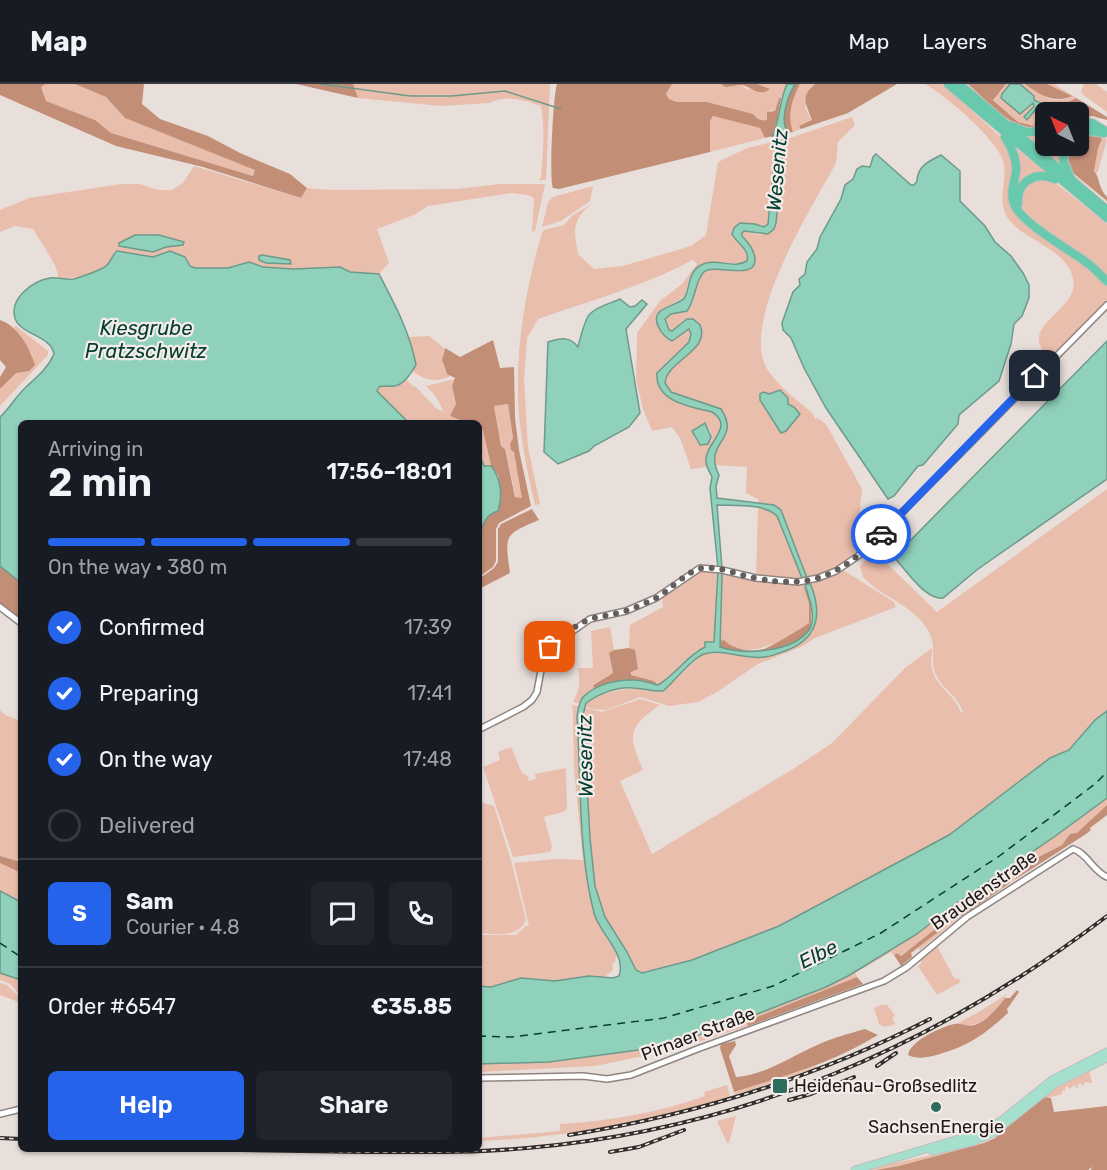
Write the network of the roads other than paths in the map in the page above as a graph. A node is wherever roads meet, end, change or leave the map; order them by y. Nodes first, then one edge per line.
1 (948, 84) edge
2 (959, 84) edge
3 (998, 123) junction
4 (1089, 123) edge
5 (1035, 131) edge
6 (1089, 131) edge
7 (1107, 133) edge
8 (1064, 156) edge
9 (1071, 184) junction
10 (1107, 210) edge
11 (1024, 217) junction
12 (1107, 218) edge
13 (1107, 281) edge
14 (1107, 305) edge
15 (0, 607) edge
16 (18, 621) edge
17 (482, 728) edge
18 (1107, 877) edge
19 (916, 960) joint
20 (1107, 1052) edge
21 (1107, 1058) edge
22 (482, 1078) edge
23 (18, 1110) edge
24 (1015, 1113) junction
25 (0, 1114) edge
26 (855, 1170) edge

1 - 3 highway
2 - 3 highway
3 - 5 highway
3 - 9 highway
3 - 11 highway
4 - 7 highway
6 - 7 highway
8 - 9 highway
9 - 10 highway
9 - 11 highway
9 - 12 highway
11 - 13 highway
14 - 17 street
15 - 16 street
18 - 19 street, Braudenstraße
19 - 22 street, Pirnaer Straße
20 - 24 main road
21 - 24 main road
23 - 25 street
24 - 26 main road

